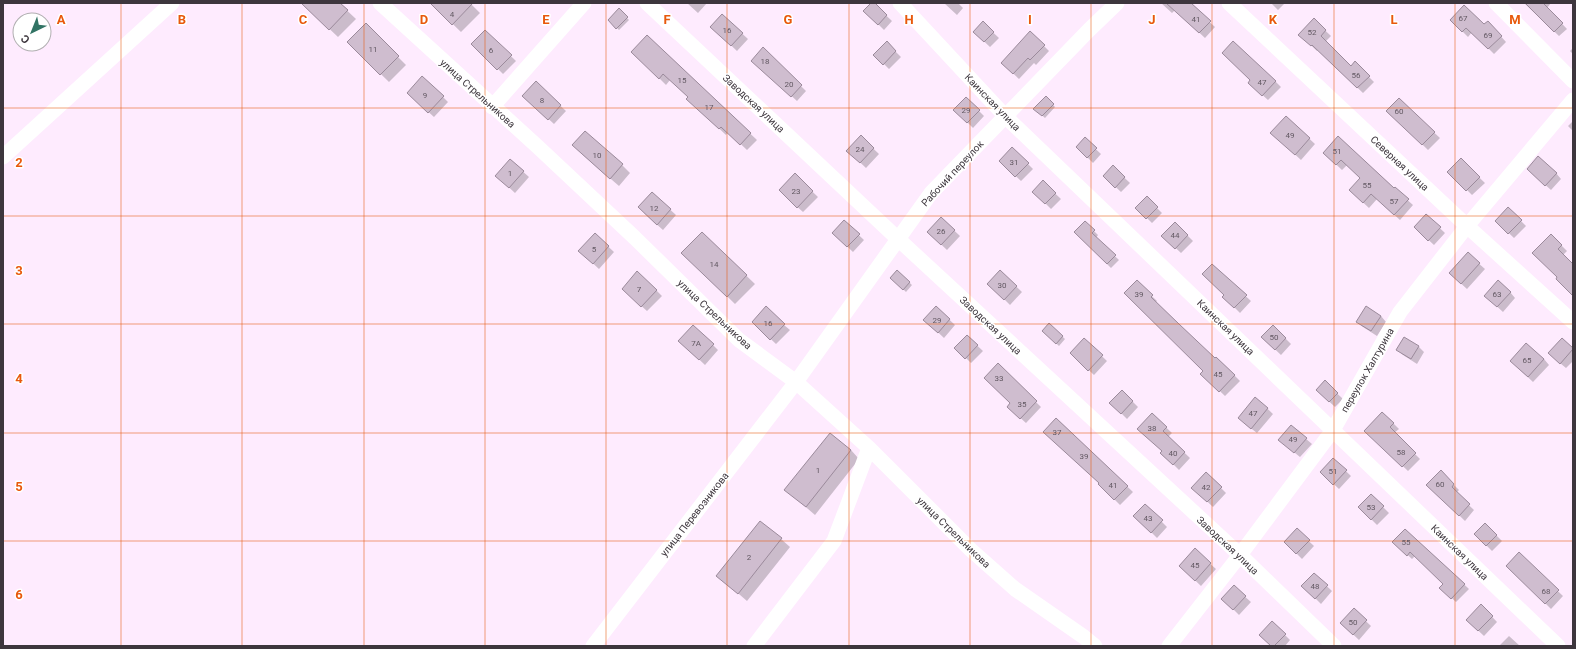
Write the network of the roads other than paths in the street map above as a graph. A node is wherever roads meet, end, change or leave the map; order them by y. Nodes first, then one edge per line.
1 (172, 3) edge
2 (380, 3) edge
3 (584, 3) edge
4 (647, 3) edge
5 (900, 3) edge
6 (1117, 3) edge
7 (1229, 3) edge
8 (1496, 3) edge
9 (1573, 81) edge
10 (1573, 100) edge
11 (492, 106) junction
12 (1006, 117) junction
13 (3, 157) edge
14 (1467, 226) junction
15 (898, 238) junction
16 (1573, 322) edge
17 (796, 382) junction
18 (1333, 430) junction
19 (869, 448) junction
20 (1240, 555) junction
21 (593, 646) edge
22 (754, 646) edge
23 (1095, 646) edge
24 (1169, 646) edge
25 (1334, 646) edge
26 (1558, 646) edge

1 - 13 street
2 - 11 street, улица Стрельникова
3 - 11 street
4 - 15 street, Заводская улица
5 - 12 street, Каинская улица
6 - 12 street, Рабочий переулок
7 - 14 street, Северная улица
8 - 9 street
10 - 14 street, переулок Халтурина
11 - 17 street, улица Стрельникова
12 - 15 street, Рабочий переулок
12 - 18 street, Каинская улица
14 - 16 street, Северная улица
14 - 18 street, переулок Халтурина
15 - 17 street, Рабочий переулок
15 - 20 street, Заводская улица
17 - 19 street, улица Стрельникова
17 - 21 street, улица Перевозникова
18 - 20 street, переулок Халтурина
18 - 26 street, Каинская улица
19 - 22 street
19 - 23 street, улица Стрельникова
20 - 24 street, переулок Халтурина
20 - 25 street, Заводская улица

